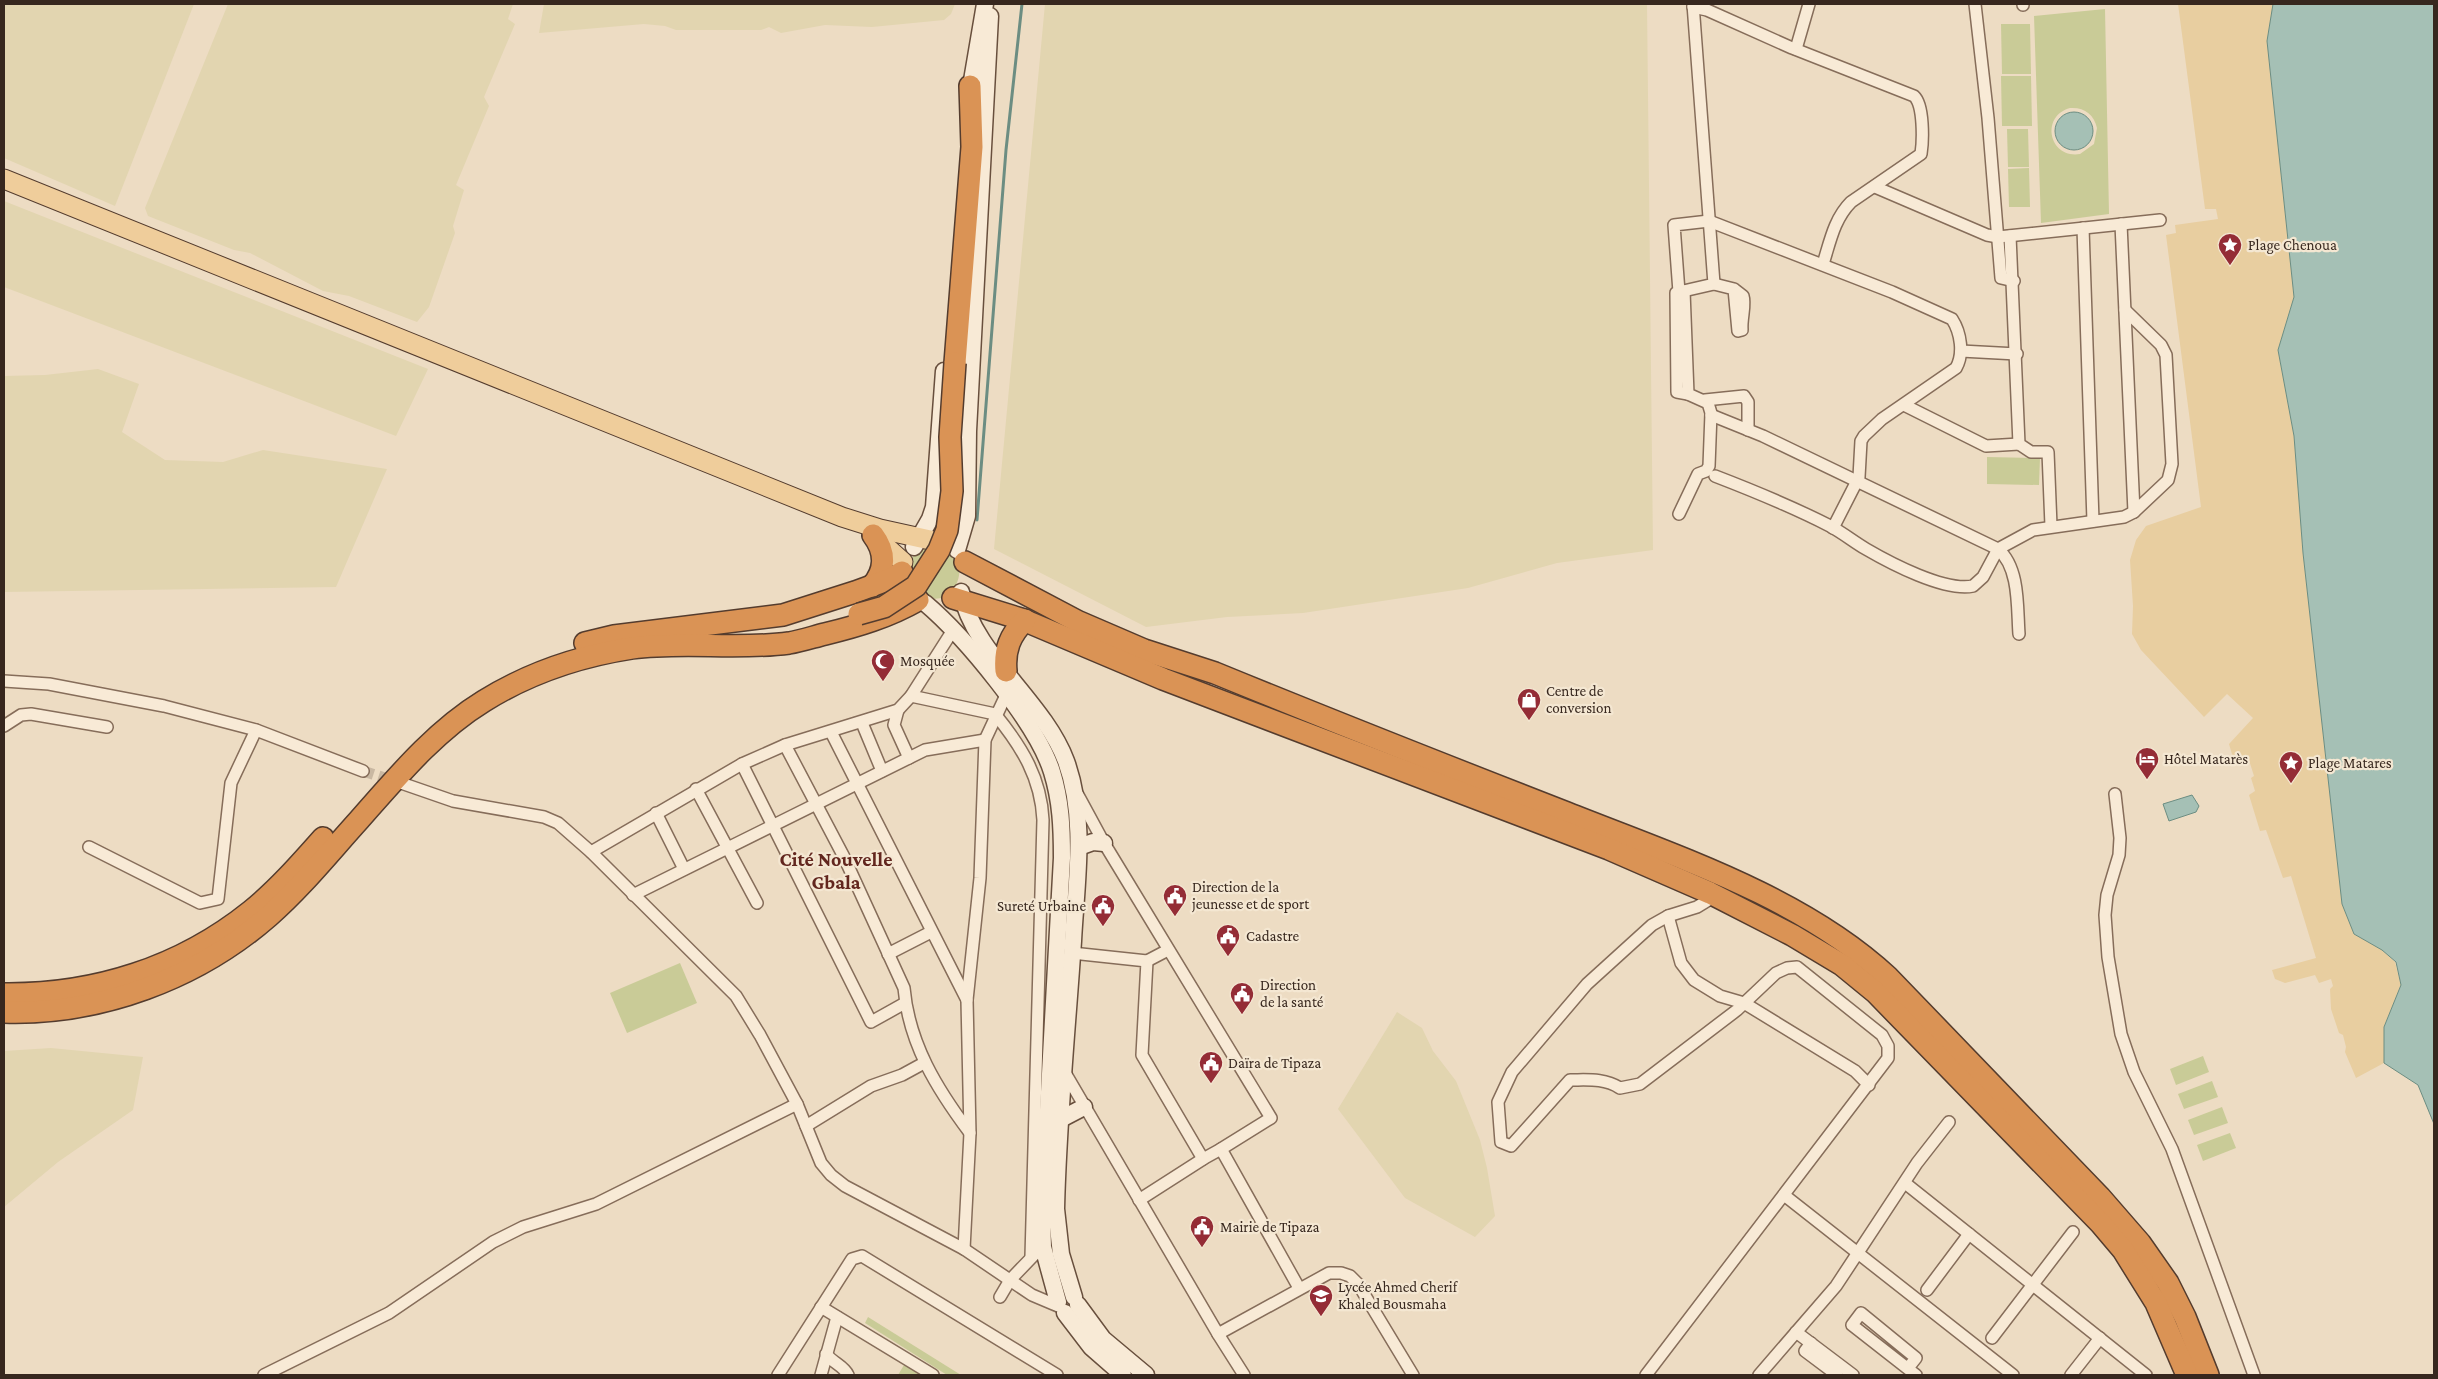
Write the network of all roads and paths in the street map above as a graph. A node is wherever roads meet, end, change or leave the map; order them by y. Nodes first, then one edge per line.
1 (985, 4) edge
2 (990, 4) edge
3 (1809, 4) edge
4 (1975, 4) edge
5 (1693, 5) edge
6 (1796, 49) junction
7 (970, 86) junction
8 (982, 151) junction
9 (4, 178) edge
10 (1876, 187) junction
11 (2160, 220) dead end
12 (1709, 221) junction
13 (2122, 224) junction
14 (2083, 228) junction
15 (2004, 237) junction
16 (965, 247) junction
17 (1823, 264) junction
18 (1714, 284) junction
19 (1734, 289) dead end
20 (1682, 292) junction
21 (2125, 310) junction
22 (1961, 351) junction
23 (2017, 354) junction
24 (1705, 400) junction
25 (1904, 405) junction
26 (1711, 415) junction
27 (1748, 430) junction
28 (2019, 444) junction
29 (1712, 473) junction
30 (1856, 480) junction
31 (2134, 512) junction
32 (1679, 514) dead end
33 (842, 517) junction
34 (2092, 521) junction
35 (2051, 526) junction
36 (1833, 528) junction
37 (873, 536) junction
38 (1998, 549) junction
39 (914, 552) junction
40 (961, 556) junction
41 (872, 586) junction
42 (959, 596) junction
43 (922, 602) junction
44 (1025, 620) junction
45 (953, 630) junction
46 (2019, 634) dead end
47 (703, 636) junction
48 (1006, 671) junction
49 (4, 681) edge
50 (1006, 695) junction
51 (911, 696) junction
52 (898, 710) junction
53 (995, 714) junction
54 (862, 723) junction
55 (4, 726) edge
56 (107, 727) dead end
57 (256, 730) junction
58 (832, 732) junction
59 (985, 740) junction
60 (785, 745) junction
61 (909, 758) junction
62 (742, 764) junction
63 (363, 771) tunnel mouth
64 (882, 771) junction
65 (401, 783) tunnel mouth
66 (859, 783) junction
67 (1072, 784) junction
68 (696, 789) junction
69 (2115, 794) dead end
70 (816, 804) junction
71 (656, 813) junction
72 (772, 827) junction
73 (1104, 843) junction
74 (1079, 846) junction
75 (89, 848) dead end
76 (728, 848) junction
77 (591, 852) junction
78 (684, 870) junction
79 (633, 895) junction
80 (1715, 896) junction
81 (757, 902) dead end
82 (1668, 916) junction
83 (931, 932) junction
84 (1168, 950) junction
85 (1072, 953) junction
86 (888, 954) junction
87 (1147, 961) junction
88 (4, 994) edge
89 (967, 1000) junction
90 (905, 1003) junction
91 (1744, 1003) junction
92 (4, 1012) edge
93 (924, 1063) junction
94 (1064, 1071) junction
95 (1869, 1085) junction
96 (796, 1104) junction
97 (1084, 1107) junction
98 (1061, 1119) junction
99 (1949, 1122) dead end
100 (806, 1126) junction
101 (970, 1133) junction
102 (1221, 1149) junction
103 (1203, 1159) junction
104 (1906, 1183) junction
105 (1784, 1194) junction
106 (1139, 1200) junction
107 (2073, 1232) dead end
108 (1969, 1234) junction
109 (964, 1249) junction
110 (1037, 1252) junction
111 (1859, 1255) junction
112 (1010, 1280) junction
113 (2032, 1284) junction
114 (1299, 1288) junction
115 (1927, 1290) dead end
116 (1000, 1297) dead end
117 (1067, 1304) junction
118 (821, 1307) junction
119 (837, 1317) junction
120 (1796, 1332) junction
121 (1218, 1334) junction
122 (1992, 1338) dead end
123 (2100, 1338) junction
124 (1811, 1343) junction
125 (826, 1354) junction
126 (1912, 1372) edge
127 (264, 1375) edge
128 (778, 1375) edge
129 (820, 1375) edge
130 (848, 1375) edge
131 (933, 1375) edge
132 (1057, 1375) edge
133 (1123, 1375) edge
134 (1146, 1375) edge
135 (1244, 1375) edge
136 (1413, 1375) edge
137 (1646, 1375) edge
138 (1759, 1375) edge
139 (1837, 1375) edge
140 (1853, 1375) edge
141 (2013, 1375) edge
142 (2071, 1375) edge
143 (2146, 1375) edge
144 (2187, 1375) edge
145 (2208, 1375) edge
146 (2254, 1375) edge

1 - 7 main road
2 - 8 main road
3 - 6 street
4 - 15 street
5 - 6 street
5 - 12 street
6 - 10 street
7 - 16 highway
7 - 39 main road
8 - 16 highway
8 - 40 main road
9 - 33 main road
10 - 15 street
10 - 17 street
11 - 13 street
12 - 17 street
12 - 18 street
12 - 20 street
13 - 14 street
13 - 21 street
14 - 15 street
14 - 34 street
15 - 23 street
16 - 47 highway, bridge
17 - 22 street
18 - 19 street
18 - 20 street
20 - 24 street
21 - 31 street
21 - 31 street
22 - 23 street
22 - 25 street
23 - 28 street
24 - 26 street
24 - 27 street
25 - 28 street
25 - 30 street
26 - 27 street
26 - 29 street
27 - 30 street
28 - 35 street
29 - 32 street
29 - 36 street
30 - 36 street
30 - 38 street
31 - 34 street
33 - 37 main road
33 - 39 main road
34 - 35 street
35 - 38 street
36 - 38 street
37 - 39 main road
37 - 41 highway
38 - 46 street
39 - 40 main road
39 - 41 highway
39 - 43 main road
40 - 42 main road
40 - 145 highway
41 - 47 highway
42 - 43 main road
42 - 44 highway
42 - 48 main road
43 - 45 main road
43 - 47 highway
44 - 48 highway
44 - 80 highway
45 - 50 main road
45 - 51 street
47 - 88 highway
47 - 92 highway
48 - 67 main road
49 - 57 street
50 - 53 street
50 - 110 main road
51 - 52 street
51 - 53 street
52 - 54 street
52 - 61 street
53 - 59 street
53 - 110 street
54 - 58 street
54 - 64 street
55 - 56 street
57 - 63 street
57 - 75 street
58 - 60 street
58 - 66 street
59 - 61 street
59 - 89 street
60 - 62 street
60 - 70 street
61 - 64 street
62 - 68 street
62 - 72 street
64 - 66 street
65 - 77 street
66 - 70 street
66 - 83 street
67 - 73 street
67 - 74 main road
68 - 71 street
68 - 76 street
69 - 146 street
70 - 72 street
70 - 86 street
71 - 77 street
71 - 78 street
72 - 76 street
72 - 90 street
73 - 74 main road
73 - 84 street
74 - 85 main road
76 - 78 street
76 - 81 street
77 - 79 street
78 - 79 street
79 - 96 street
80 - 82 street
80 - 144 highway
82 - 91 street
82 - 91 street
83 - 86 street
83 - 89 street
84 - 87 street
84 - 102 street
85 - 87 street
85 - 94 main road
86 - 90 street
87 - 103 street
89 - 101 street
90 - 93 street
91 - 95 street
91 - 95 street
93 - 100 street
93 - 101 street
94 - 97 street
94 - 98 main road
95 - 105 street
96 - 100 street
96 - 127 street
97 - 98 main road
97 - 106 street
98 - 117 main road
99 - 104 street
100 - 109 street
101 - 109 street
102 - 103 street
102 - 114 street
103 - 106 street
104 - 108 street
104 - 111 street
105 - 111 street
105 - 137 street
106 - 121 street
107 - 113 street
108 - 113 street
108 - 115 street
109 - 112 street
110 - 112 street
110 - 117 main road
111 - 120 street
111 - 141 street
112 - 116 street
112 - 117 street
113 - 122 street
113 - 123 street
114 - 121 street
114 - 136 street
117 - 133 main road
117 - 134 main road
118 - 119 street
118 - 128 street
118 - 132 street
119 - 125 street
119 - 131 street
120 - 124 street
120 - 138 street
121 - 135 street
123 - 142 street
123 - 143 street
124 - 139 street
124 - 140 street
125 - 129 street
125 - 130 street
126 - 126 street

